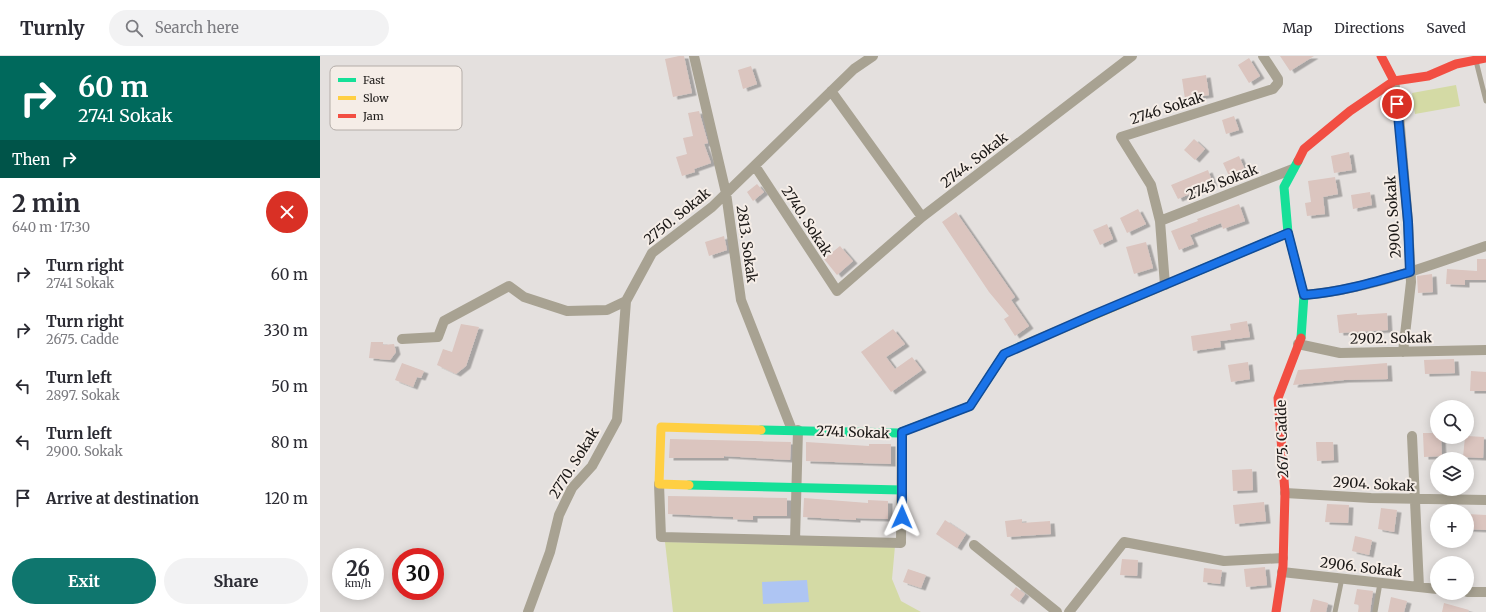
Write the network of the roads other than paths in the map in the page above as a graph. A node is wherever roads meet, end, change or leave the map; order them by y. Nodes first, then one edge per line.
1 (694, 56) edge
2 (873, 56) edge
3 (1132, 56) edge
4 (1263, 56) edge
5 (1381, 56) edge
6 (1486, 58) edge
7 (1476, 60) junction
8 (1394, 81) junction
9 (831, 91) junction
10 (1486, 101) edge
11 (755, 166) junction
12 (1293, 169) junction
13 (726, 193) junction
14 (922, 217) junction
15 (1160, 222) junction
16 (1288, 233) junction
17 (1486, 246) edge
18 (1410, 272) junction
19 (1165, 285) junction
20 (837, 291) joint
21 (1304, 295) junction
22 (626, 301) junction
23 (402, 339) dead end
24 (1298, 344) junction
25 (1486, 350) edge
26 (1403, 352) junction
27 (795, 430) junction
28 (902, 432) junction
29 (1412, 436) dead end
30 (659, 484) junction
31 (796, 488) junction
32 (902, 490) junction
33 (1285, 493) junction
34 (1416, 500) junction
35 (1486, 500) edge
36 (795, 540) junction
37 (974, 546) dead end
38 (1283, 558) junction
39 (1282, 572) junction
40 (1342, 578) junction
41 (1380, 583) junction
42 (1418, 587) junction
43 (1430, 588) edge
44 (1474, 592) edge
45 (1486, 592) edge
46 (528, 612) edge
47 (1057, 612) edge
48 (1069, 612) edge
49 (1276, 612) edge
50 (1335, 612) edge
51 (1375, 612) edge

1 - 13 street, 2813. Sokak
2 - 9 street, 2750. Sokak
3 - 14 street, 2744. Sokak
4 - 15 street, 2746 Sokak
5 - 8 street
6 - 7 street
7 - 8 street
7 - 10 lane
8 - 12 street, 2675. Cadde
8 - 18 street, 2900. Sokak
9 - 11 street, 2750. Sokak
9 - 14 street
11 - 13 street, 2750. Sokak
11 - 20 street, 2740. Sokak
12 - 15 street, 2745 Sokak
12 - 16 street, 2675. Cadde
13 - 22 street, 2750. Sokak
13 - 27 street, 2813. Sokak
14 - 20 street, 2744. Sokak
15 - 19 street, 2746 Sokak
16 - 19 street, 2741 Sokak
16 - 21 street, 2675. Cadde
17 - 18 street
18 - 21 street
18 - 26 street, 2900. Sokak
19 - 28 street, 2741 Sokak
21 - 24 street, 2675. Cadde
22 - 23 street
22 - 46 street, 2770. Sokak
24 - 26 street, 2902. Sokak
24 - 33 street, 2675. Cadde
25 - 26 street, 2902. Sokak
27 - 28 street, 2741 Sokak
27 - 30 street, 2741 Sokak
27 - 31 street
28 - 32 street
29 - 34 street
30 - 31 street
30 - 36 street
31 - 32 street
31 - 36 street
32 - 36 street
33 - 34 street, 2904. Sokak
33 - 38 street, 2675. Cadde
34 - 35 street, 2904. Sokak
34 - 42 street
37 - 47 street
38 - 39 street, 2675. Cadde
38 - 48 street
39 - 40 street, 2906. Sokak
39 - 49 street, 2675. Cadde
40 - 41 street, 2906. Sokak
40 - 50 lane
41 - 42 street, 2906. Sokak
41 - 51 lane
42 - 43 street, 2906. Sokak
44 - 45 street

